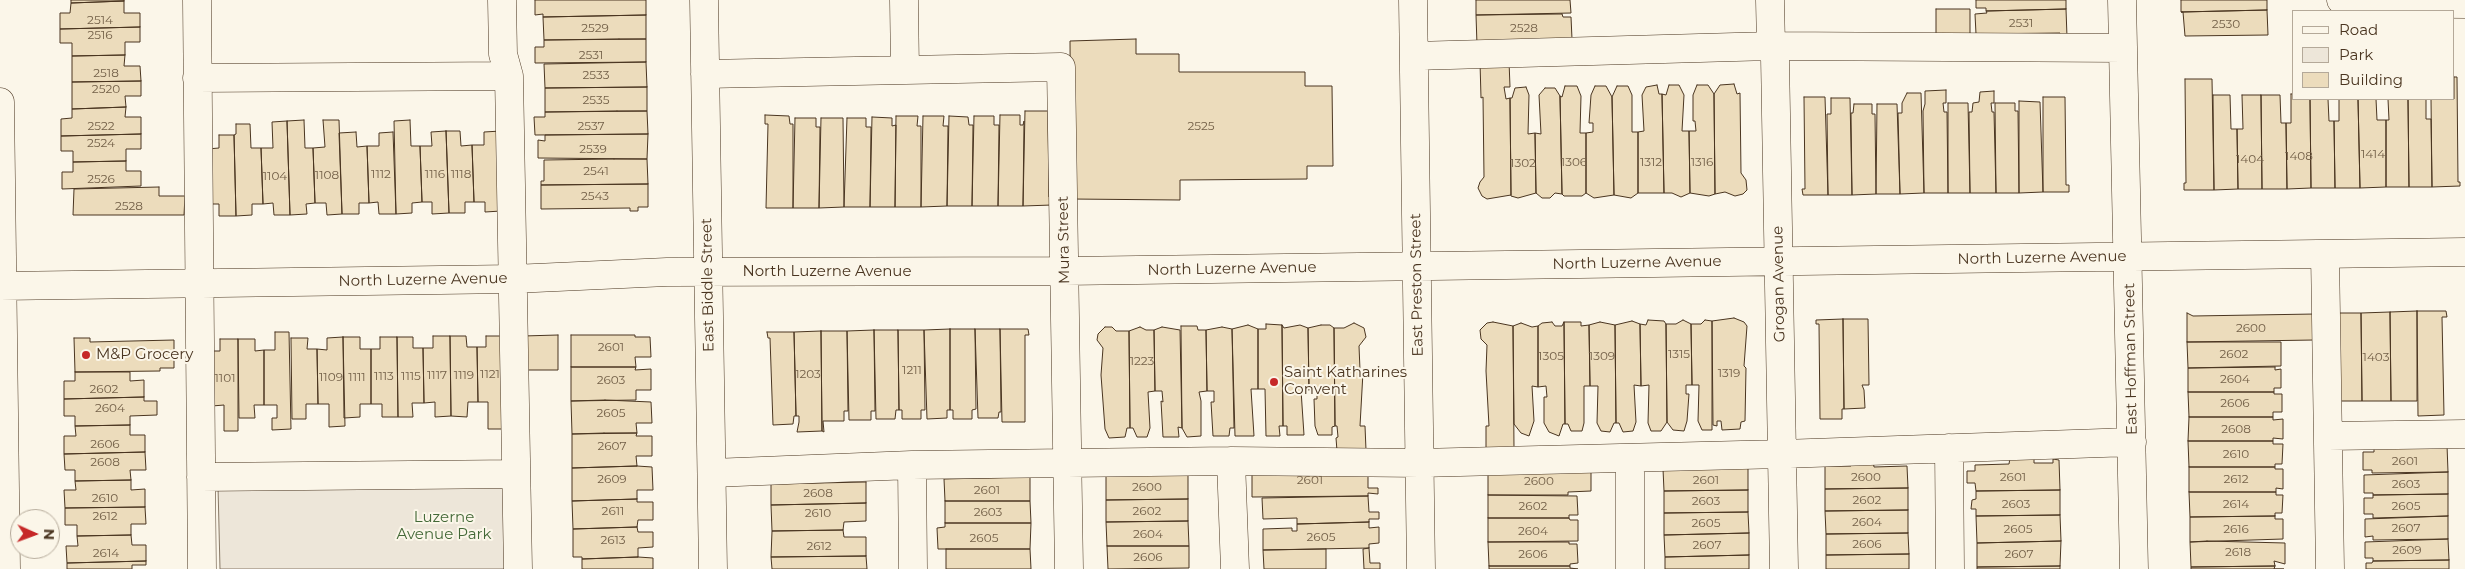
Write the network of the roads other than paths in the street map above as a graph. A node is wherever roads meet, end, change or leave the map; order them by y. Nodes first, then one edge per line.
1 (197, 0) edge
2 (502, 0) edge
3 (704, 0) edge
4 (904, 0) edge
5 (1413, 0) edge
6 (1770, 0) edge
7 (2122, 0) edge
8 (2342, 0) edge
9 (2465, 4) edge
10 (1771, 46) junction
11 (2123, 48) junction
12 (1414, 56) junction
13 (905, 70) junction
14 (705, 74) junction
15 (509, 76) junction
16 (196, 78) junction
17 (0, 102) edge
18 (2465, 252) edge
19 (2325, 254) junction
20 (2129, 256) junction
21 (1779, 261) junction
22 (1416, 266) junction
23 (1064, 271) junction
24 (709, 272) junction
25 (513, 278) junction
26 (199, 283) junction
27 (1, 286) edge
28 (2465, 434) edge
29 (2328, 436) junction
30 (2132, 442) junction
31 (1949, 448) junction
32 (1782, 454) junction
33 (1630, 458) junction
34 (1231, 461) junction
35 (1067, 463) junction
36 (1419, 463) junction
37 (912, 465) junction
38 (712, 473) junction
39 (516, 474) junction
40 (201, 478) junction
41 (6, 569) edge
42 (202, 569) edge
43 (518, 569) edge
44 (713, 569) edge
45 (913, 569) edge
46 (1069, 569) edge
47 (1235, 569) edge
48 (1421, 569) edge
49 (1630, 569) edge
50 (1784, 569) edge
51 (1950, 569) edge
52 (2134, 569) edge
53 (2330, 569) edge

1 - 16 street
2 - 15 street
3 - 14 street, East Biddle Street
4 - 13 street
5 - 12 street, East Preston Street
6 - 10 street, Grogan Avenue
7 - 11 street, East Hoffman Street
8 - 9 street
10 - 11 street
10 - 12 street
10 - 21 street, Grogan Avenue
11 - 20 street, East Hoffman Street
12 - 22 street, East Preston Street
13 - 14 street
13 - 23 street, Mura Street
14 - 24 street, East Biddle Street
15 - 16 street
15 - 25 street
16 - 26 street
17 - 27 street
18 - 19 street, North Luzerne Avenue
19 - 20 street, North Luzerne Avenue
19 - 29 street
20 - 21 street, North Luzerne Avenue
20 - 30 street, East Hoffman Street
21 - 22 street, North Luzerne Avenue
21 - 32 street, Grogan Avenue
22 - 23 street, North Luzerne Avenue
22 - 36 street, East Preston Street
23 - 24 street, North Luzerne Avenue
23 - 35 street, Mura Street
24 - 25 street, North Luzerne Avenue
24 - 38 street, East Biddle Street
25 - 26 street, North Luzerne Avenue
25 - 39 street
26 - 27 street, North Luzerne Avenue
26 - 40 street
27 - 41 street
28 - 29 street
29 - 53 street
30 - 31 street
30 - 52 street, East Hoffman Street
31 - 32 street
31 - 51 street
32 - 33 street
32 - 50 street, Grogan Avenue
33 - 36 street
33 - 49 street
34 - 35 street
34 - 36 street
34 - 47 street
35 - 37 street
35 - 46 street, Mura Street
36 - 48 street, East Preston Street
37 - 38 street
37 - 45 street
38 - 44 street, East Biddle Street
39 - 40 street
39 - 43 street
40 - 42 street

